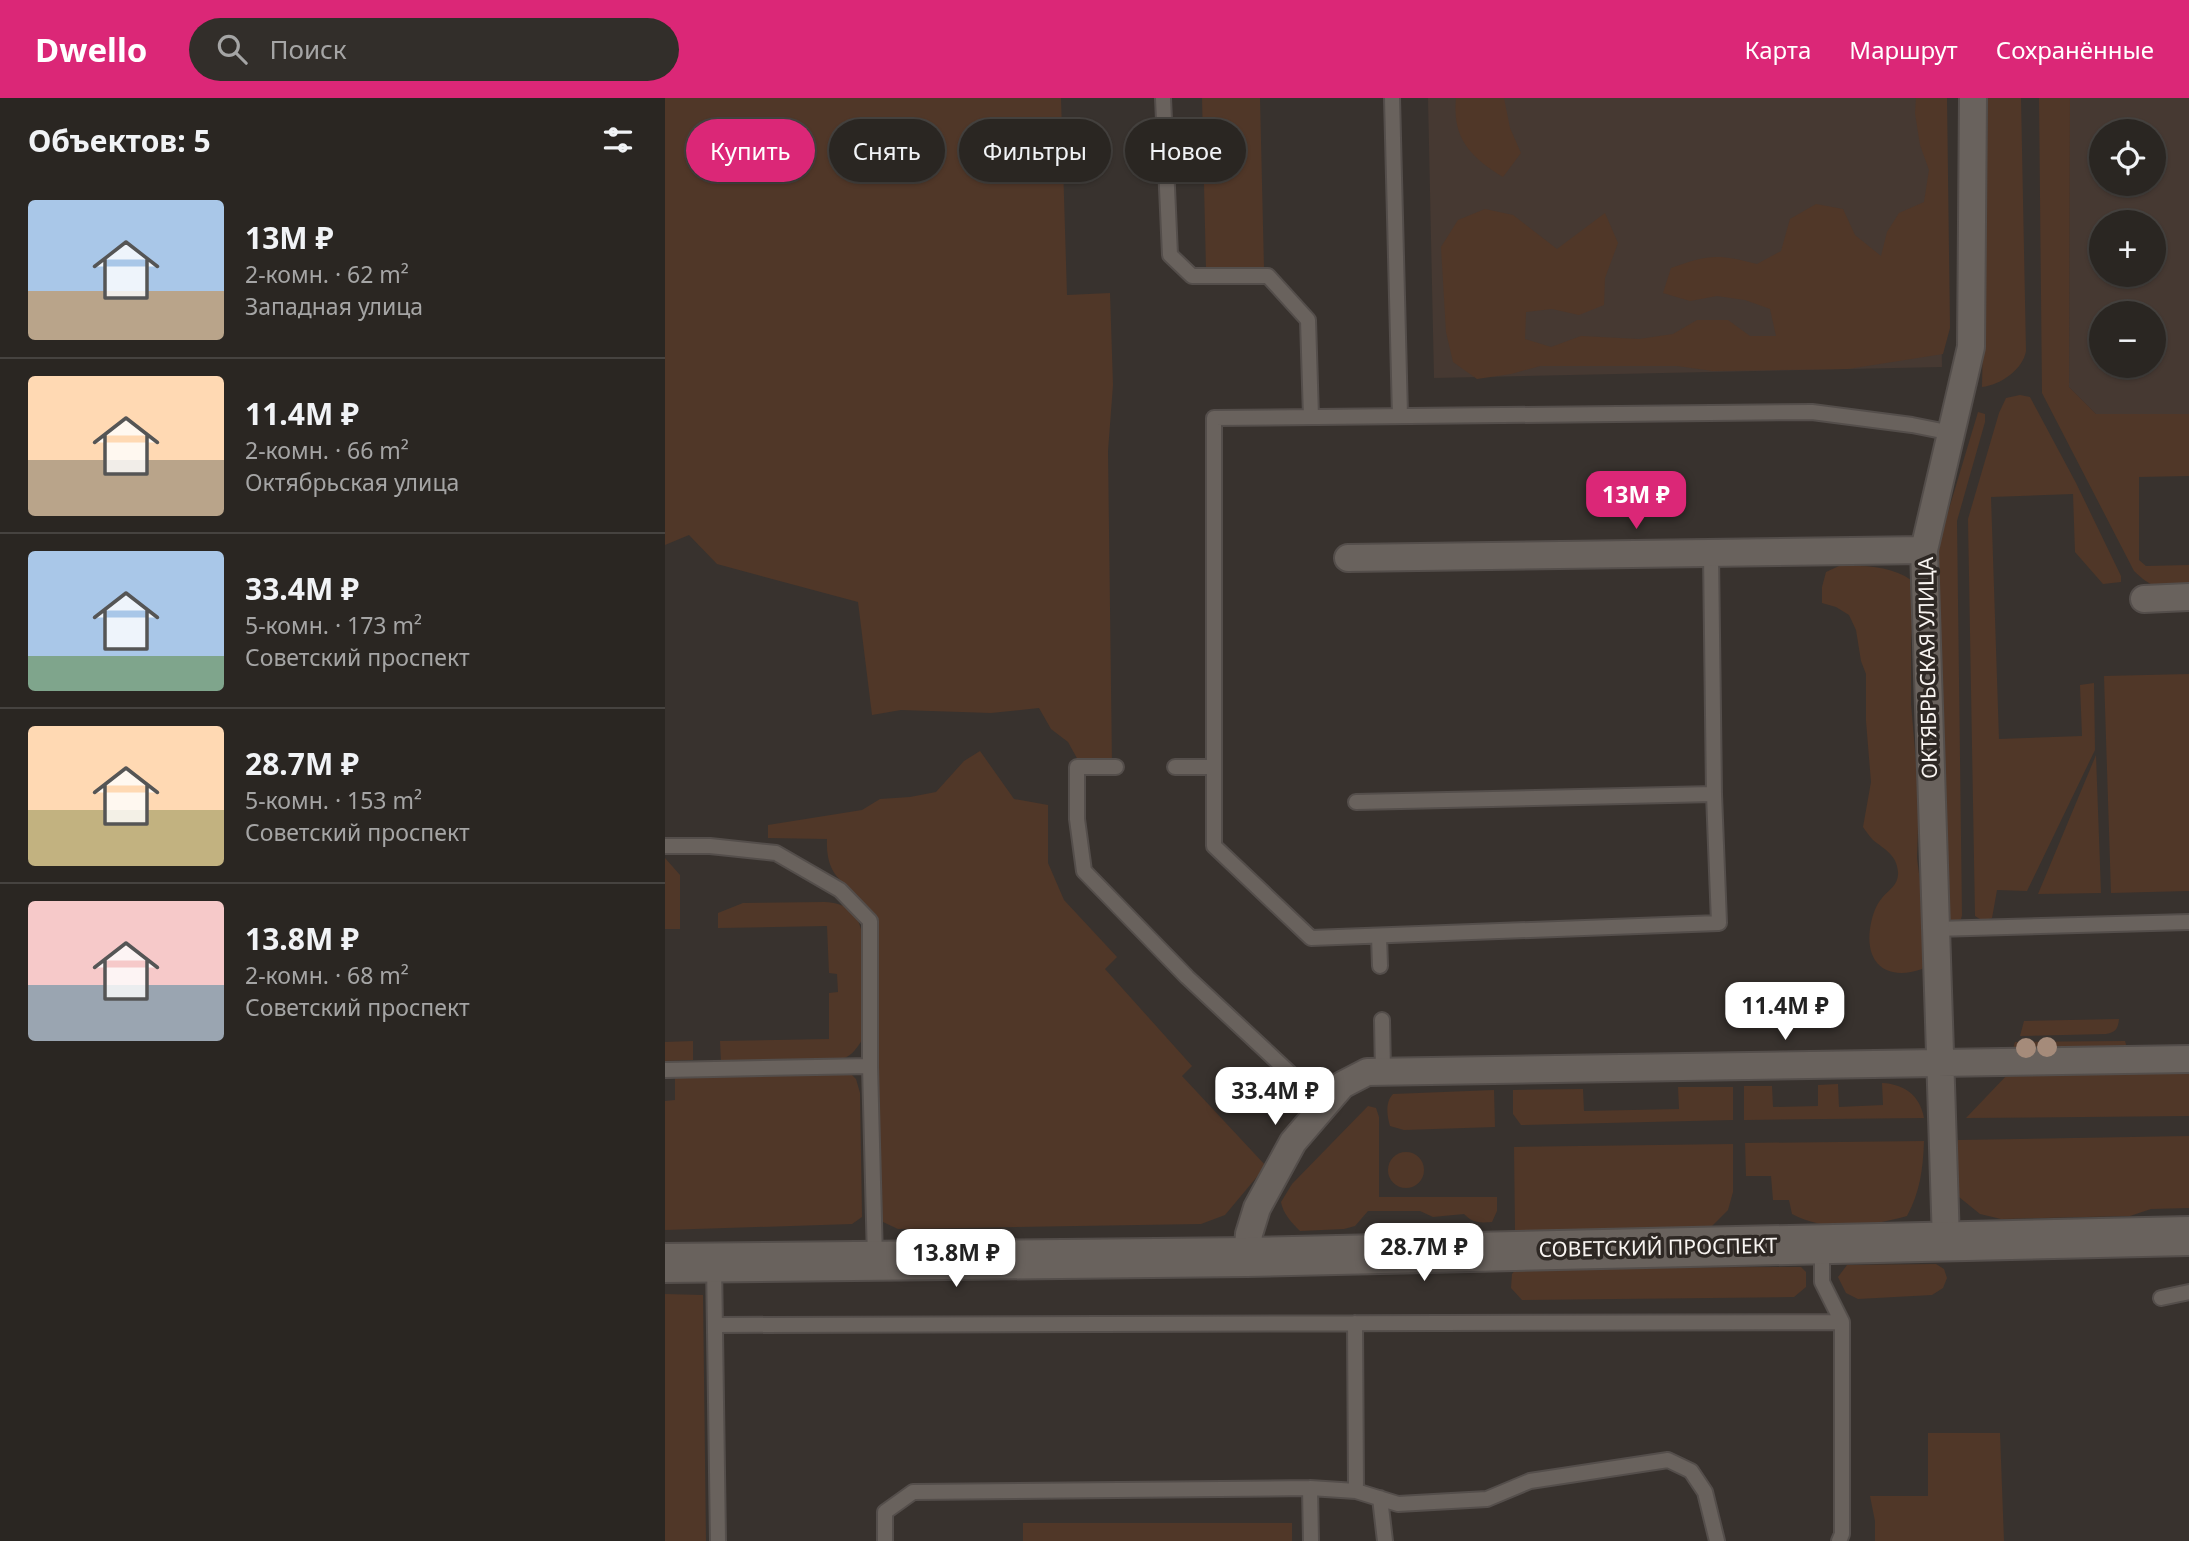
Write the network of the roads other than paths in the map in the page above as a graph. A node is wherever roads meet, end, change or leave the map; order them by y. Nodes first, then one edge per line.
1 (1163, 98) edge
2 (1392, 98) edge
3 (1973, 98) edge
4 (1400, 416) junction
5 (1311, 417) junction
6 (1952, 433) junction
7 (1924, 550) junction
8 (1711, 554) junction
9 (1348, 558) dead end
10 (2189, 597) edge
11 (2144, 598) dead end
12 (1117, 767) dead end
13 (1175, 767) dead end
14 (1214, 767) junction
15 (1714, 794) junction
16 (1356, 802) dead end
17 (665, 846) edge
18 (2189, 922) edge
19 (1935, 929) junction
20 (1379, 936) junction
21 (1380, 966) dead end
22 (1382, 1020) dead end
23 (2189, 1059) edge
24 (1940, 1063) junction
25 (870, 1066) junction
26 (665, 1070) edge
27 (1383, 1072) junction
28 (1324, 1105) junction
29 (2189, 1236) edge
30 (1946, 1242) junction
31 (1822, 1245) junction
32 (1247, 1257) junction
33 (875, 1259) junction
34 (713, 1262) junction
35 (665, 1263) edge
36 (2189, 1292) edge
37 (2161, 1298) dead end
38 (1842, 1322) junction
39 (1355, 1323) junction
40 (716, 1325) junction
41 (1310, 1488) junction
42 (1356, 1491) junction
43 (1380, 1498) junction
44 (718, 1541) edge
45 (885, 1541) edge
46 (1311, 1541) edge
47 (1385, 1541) edge
48 (1717, 1541) edge
49 (1839, 1541) edge

1 - 5 lane
2 - 4 lane
3 - 6 street, ОКТЯБРЬСКАЯ УЛИЦА
4 - 5 lane
4 - 6 lane
5 - 14 lane
6 - 7 street, ОКТЯБРЬСКАЯ УЛИЦА
7 - 8 street
7 - 19 street, ОКТЯБРЬСКАЯ УЛИЦА
8 - 9 street
8 - 15 lane
10 - 11 street
12 - 28 lane
13 - 14 lane
14 - 20 lane
15 - 16 lane
15 - 20 lane
17 - 25 lane
18 - 19 lane
19 - 24 street, ОКТЯБРЬСКАЯ УЛИЦА
20 - 21 lane
22 - 27 lane
23 - 24 street
24 - 27 street
24 - 30 street, ОКТЯБРЬСКАЯ УЛИЦА
25 - 26 lane
25 - 33 lane
27 - 28 street
28 - 32 street
29 - 30 main road, СОВЕТСКИЙ ПРОСПЕКТ
30 - 31 main road, СОВЕТСКИЙ ПРОСПЕКТ
31 - 32 main road, СОВЕТСКИЙ ПРОСПЕКТ
31 - 38 lane
32 - 33 main road, СОВЕТСКИЙ ПРОСПЕКТ
33 - 34 main road, СОВЕТСКИЙ ПРОСПЕКТ
34 - 35 main road, СОВЕТСКИЙ ПРОСПЕКТ
34 - 40 lane
36 - 37 lane
38 - 39 lane
38 - 49 lane
39 - 40 lane
39 - 42 lane
40 - 44 lane
41 - 42 lane
41 - 45 lane
41 - 46 lane
42 - 43 lane
43 - 47 lane
43 - 48 lane

